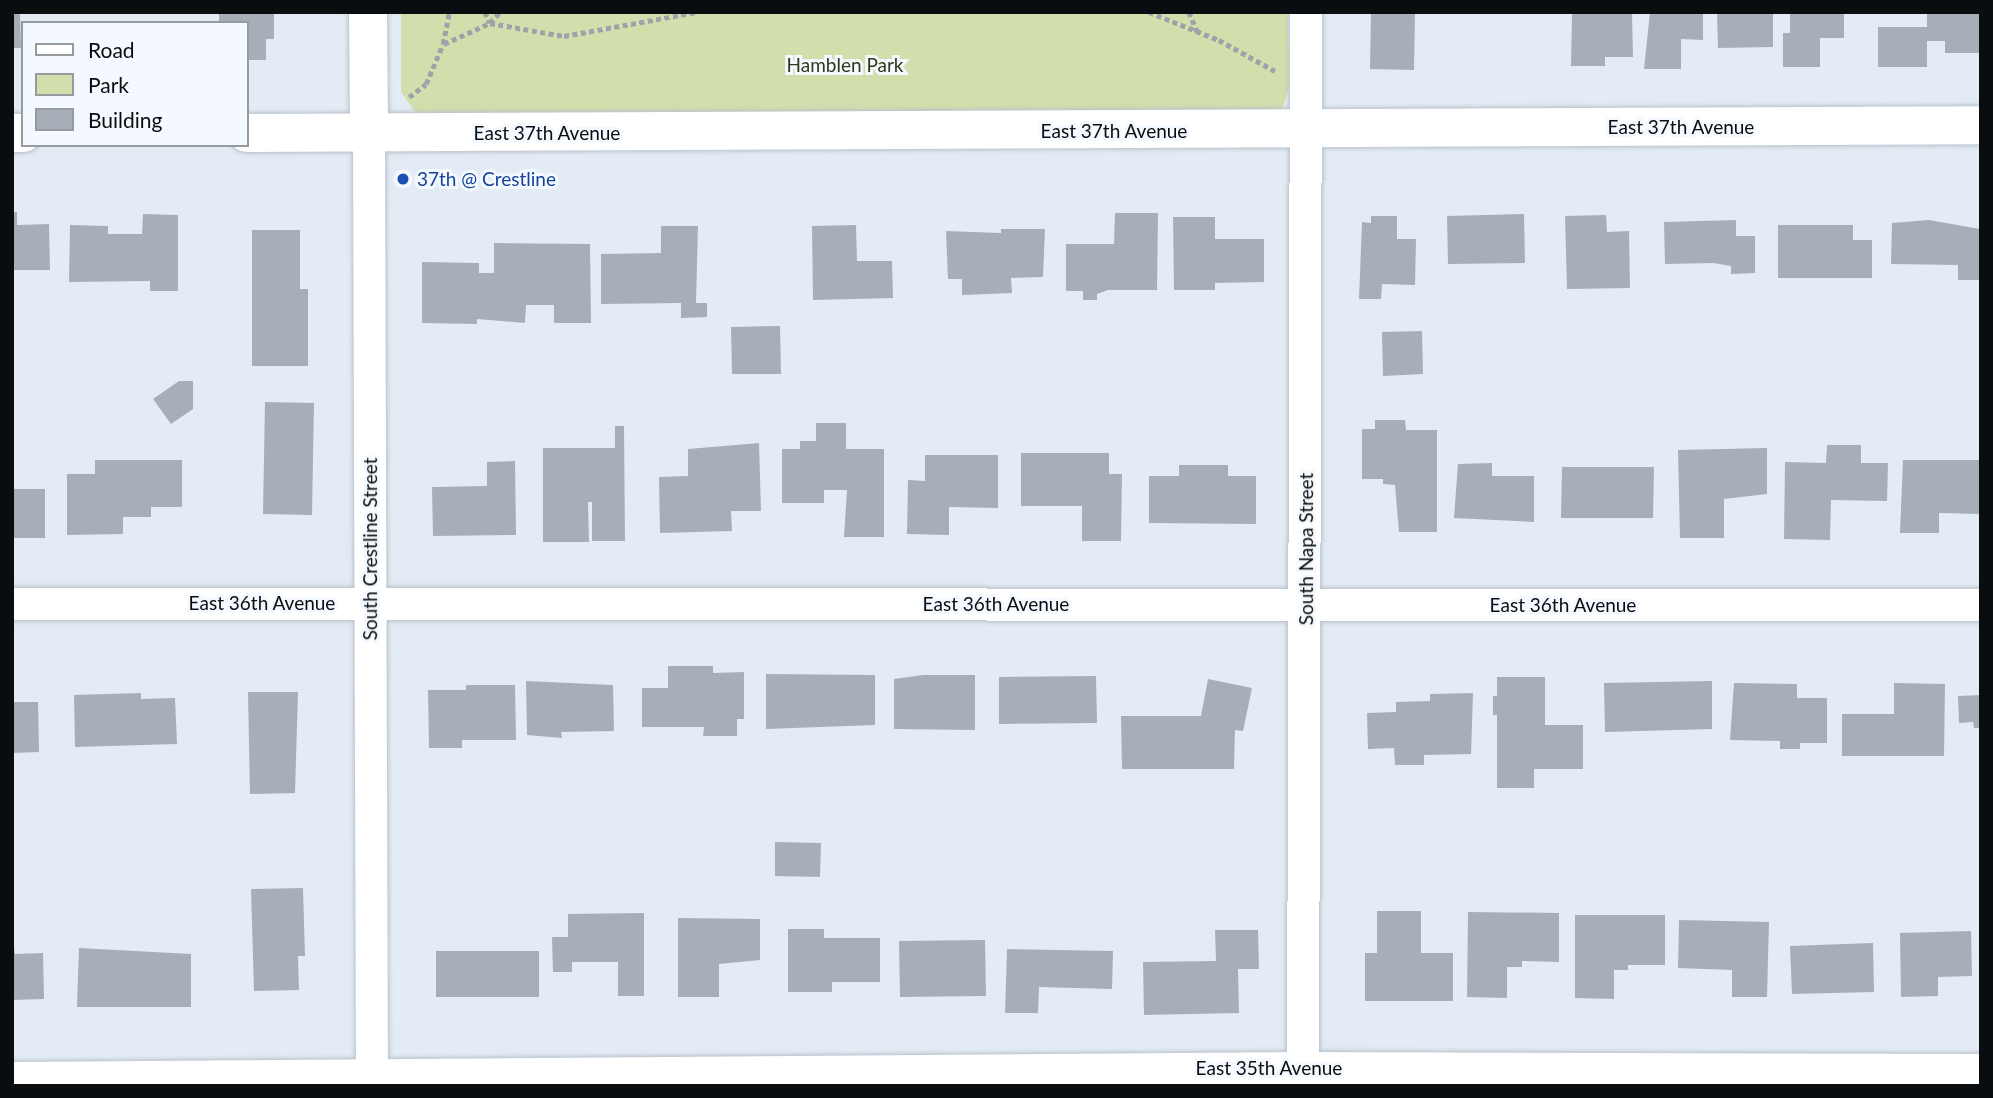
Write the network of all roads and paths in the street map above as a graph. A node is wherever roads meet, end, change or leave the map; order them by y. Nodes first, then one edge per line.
1 (368, 12) edge
2 (449, 12) edge
3 (485, 12) edge
4 (500, 12) edge
5 (698, 12) edge
6 (1149, 12) edge
7 (1189, 12) edge
8 (1306, 12) edge
9 (490, 23) junction
10 (1197, 31) junction
11 (443, 44) junction
12 (1282, 74) dead end
13 (408, 97) dead end
14 (1981, 125) edge
15 (1307, 130) junction
16 (248, 133) edge
17 (369, 133) junction
18 (370, 603) junction
19 (12, 604) edge
20 (1307, 605) junction
21 (1981, 605) edge
22 (1981, 1070) edge
23 (1303, 1077) edge
24 (12, 1078) edge
25 (372, 1080) edge

1 - 17 street, South Crestline Street
2 - 11 path
3 - 9 path
4 - 9 path
5 - 9 path
6 - 10 path
7 - 10 path
8 - 15 street, South Napa Street
9 - 11 path
10 - 12 path
11 - 13 path
14 - 15 street, East 37th Avenue
15 - 17 street, East 37th Avenue
15 - 20 street, South Napa Street
16 - 17 street, East 37th Avenue
17 - 18 street, South Crestline Street
18 - 19 street, East 36th Avenue
18 - 20 street, East 36th Avenue
18 - 25 street, South Crestline Street
20 - 21 street, East 36th Avenue
20 - 23 street, South Napa Street
22 - 23 street, East 35th Avenue
23 - 25 street, East 35th Avenue
24 - 25 street, East 35th Avenue

